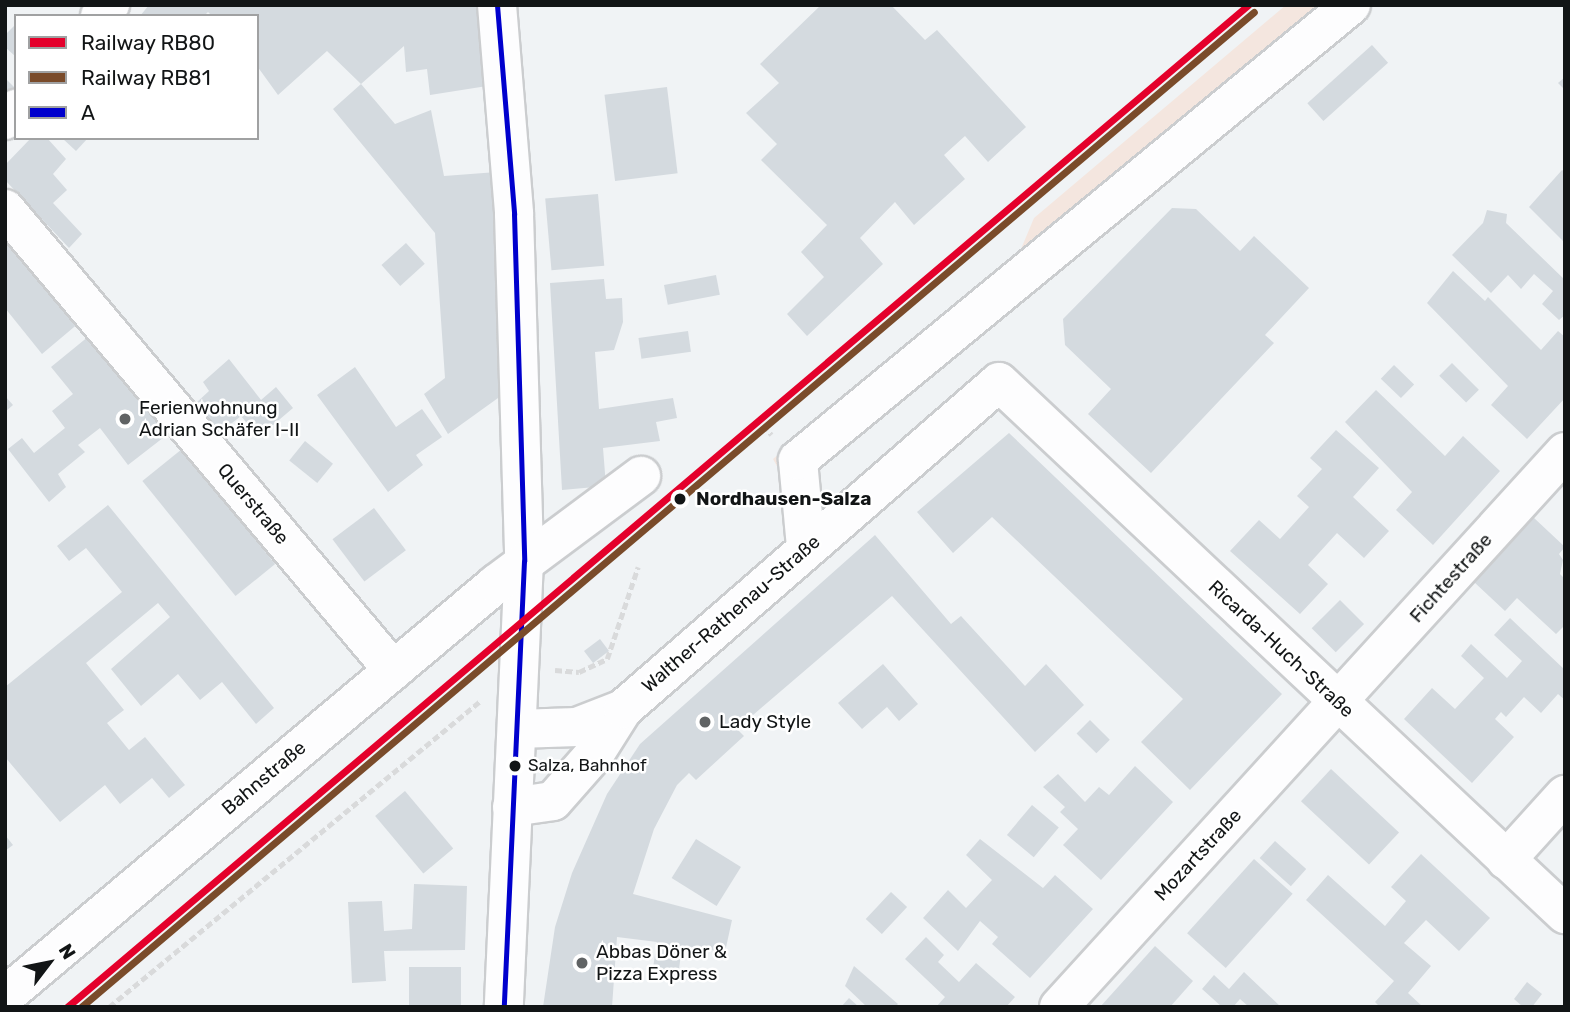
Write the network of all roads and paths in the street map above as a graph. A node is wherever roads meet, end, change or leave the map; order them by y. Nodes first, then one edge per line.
1 (497, 5) edge
2 (1351, 5) edge
3 (5, 209) edge
4 (999, 382) joint
5 (1565, 452) edge
6 (641, 475) dead end
7 (806, 547) junction
8 (524, 561) junction
9 (638, 567) dead end
10 (520, 667) junction
11 (393, 670) junction
12 (1338, 703) junction
13 (623, 709) junction
14 (517, 729) junction
15 (1565, 796) edge
16 (512, 807) junction
17 (1506, 860) junction
18 (1565, 914) edge
19 (5, 996) edge
20 (109, 1007) edge
21 (504, 1007) edge
22 (1059, 1007) edge

1 - 8 street
2 - 7 street
3 - 11 street, Querstraße
4 - 7 street, Walther-Rathenau-Straße
4 - 12 street, Ricarda-Huch-Straße
5 - 12 street, Fichtestraße
6 - 8 street, Bahnstraße
7 - 13 street, Walther-Rathenau-Straße
8 - 10 street
8 - 11 street, Bahnstraße
9 - 10 path
10 - 14 street
10 - 20 path
11 - 19 street, Bahnstraße
12 - 17 street, Ricarda-Huch-Straße
12 - 22 street, Mozartstraße
13 - 14 street, Walther-Rathenau-Straße
13 - 16 street, Walther-Rathenau-Straße
14 - 16 street
15 - 17 street
16 - 21 street
17 - 18 street, Ricarda-Huch-Straße

